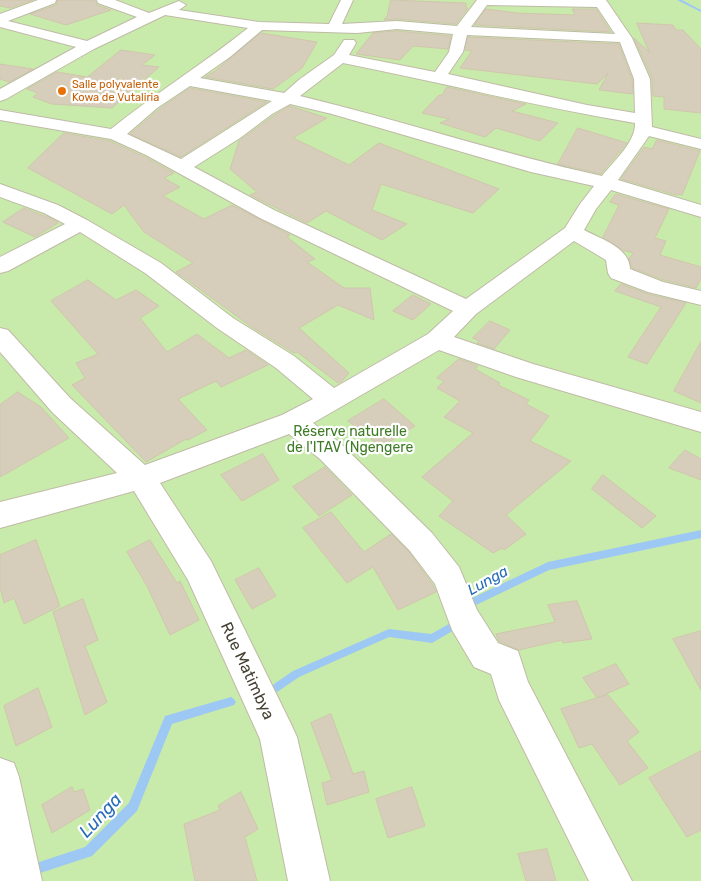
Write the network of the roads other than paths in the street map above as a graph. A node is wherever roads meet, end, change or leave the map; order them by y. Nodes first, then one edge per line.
1 (50, 0) edge
2 (103, 0) edge
3 (191, 0) edge
4 (347, 0) edge
5 (601, 2) edge
6 (0, 10) edge
7 (163, 11) junction
8 (14, 14) junction
9 (148, 17) junction
10 (0, 21) edge
11 (259, 26) junction
12 (334, 27) junction
13 (357, 29) junction
14 (461, 31) junction
15 (625, 38) junction
16 (89, 46) junction
17 (340, 58) junction
18 (439, 77) junction
19 (185, 80) junction
20 (0, 96) edge
21 (287, 99) junction
22 (0, 116) edge
23 (644, 124) junction
24 (115, 135) junction
25 (701, 144) edge
26 (181, 167) junction
27 (607, 184) junction
28 (0, 190) edge
29 (701, 211) edge
30 (80, 224) junction
31 (573, 232) junction
32 (0, 266) edge
33 (701, 298) edge
34 (468, 310) junction
35 (0, 336) edge
36 (437, 340) junction
37 (332, 402) junction
38 (292, 422) junction
39 (701, 422) edge
40 (141, 478) junction
41 (0, 515) edge
42 (0, 777) edge
43 (21, 881) edge
44 (309, 881) edge
45 (612, 881) edge

1 - 8 street
2 - 9 street
3 - 7 street
4 - 12 street
5 - 14 street
5 - 15 street
6 - 8 street
7 - 9 street
7 - 11 street
8 - 10 street
9 - 16 street
10 - 16 street
11 - 12 street
11 - 19 street
12 - 13 street
13 - 14 street
13 - 17 street
14 - 15 street
14 - 18 street
15 - 23 street
16 - 20 street
17 - 18 street
17 - 21 street
18 - 23 street
19 - 21 street
19 - 24 street
21 - 26 street
21 - 27 street
22 - 24 street
23 - 25 street
23 - 27 street
24 - 26 street
26 - 34 street
27 - 29 street
27 - 31 street
28 - 30 street
30 - 32 street
30 - 37 street
31 - 33 street
31 - 34 street
34 - 36 street
35 - 40 street, Rue Matimbya
36 - 37 street
36 - 39 street
37 - 38 street
38 - 40 street
38 - 45 street
40 - 41 street
40 - 44 street, Rue Matimbya
42 - 43 street

